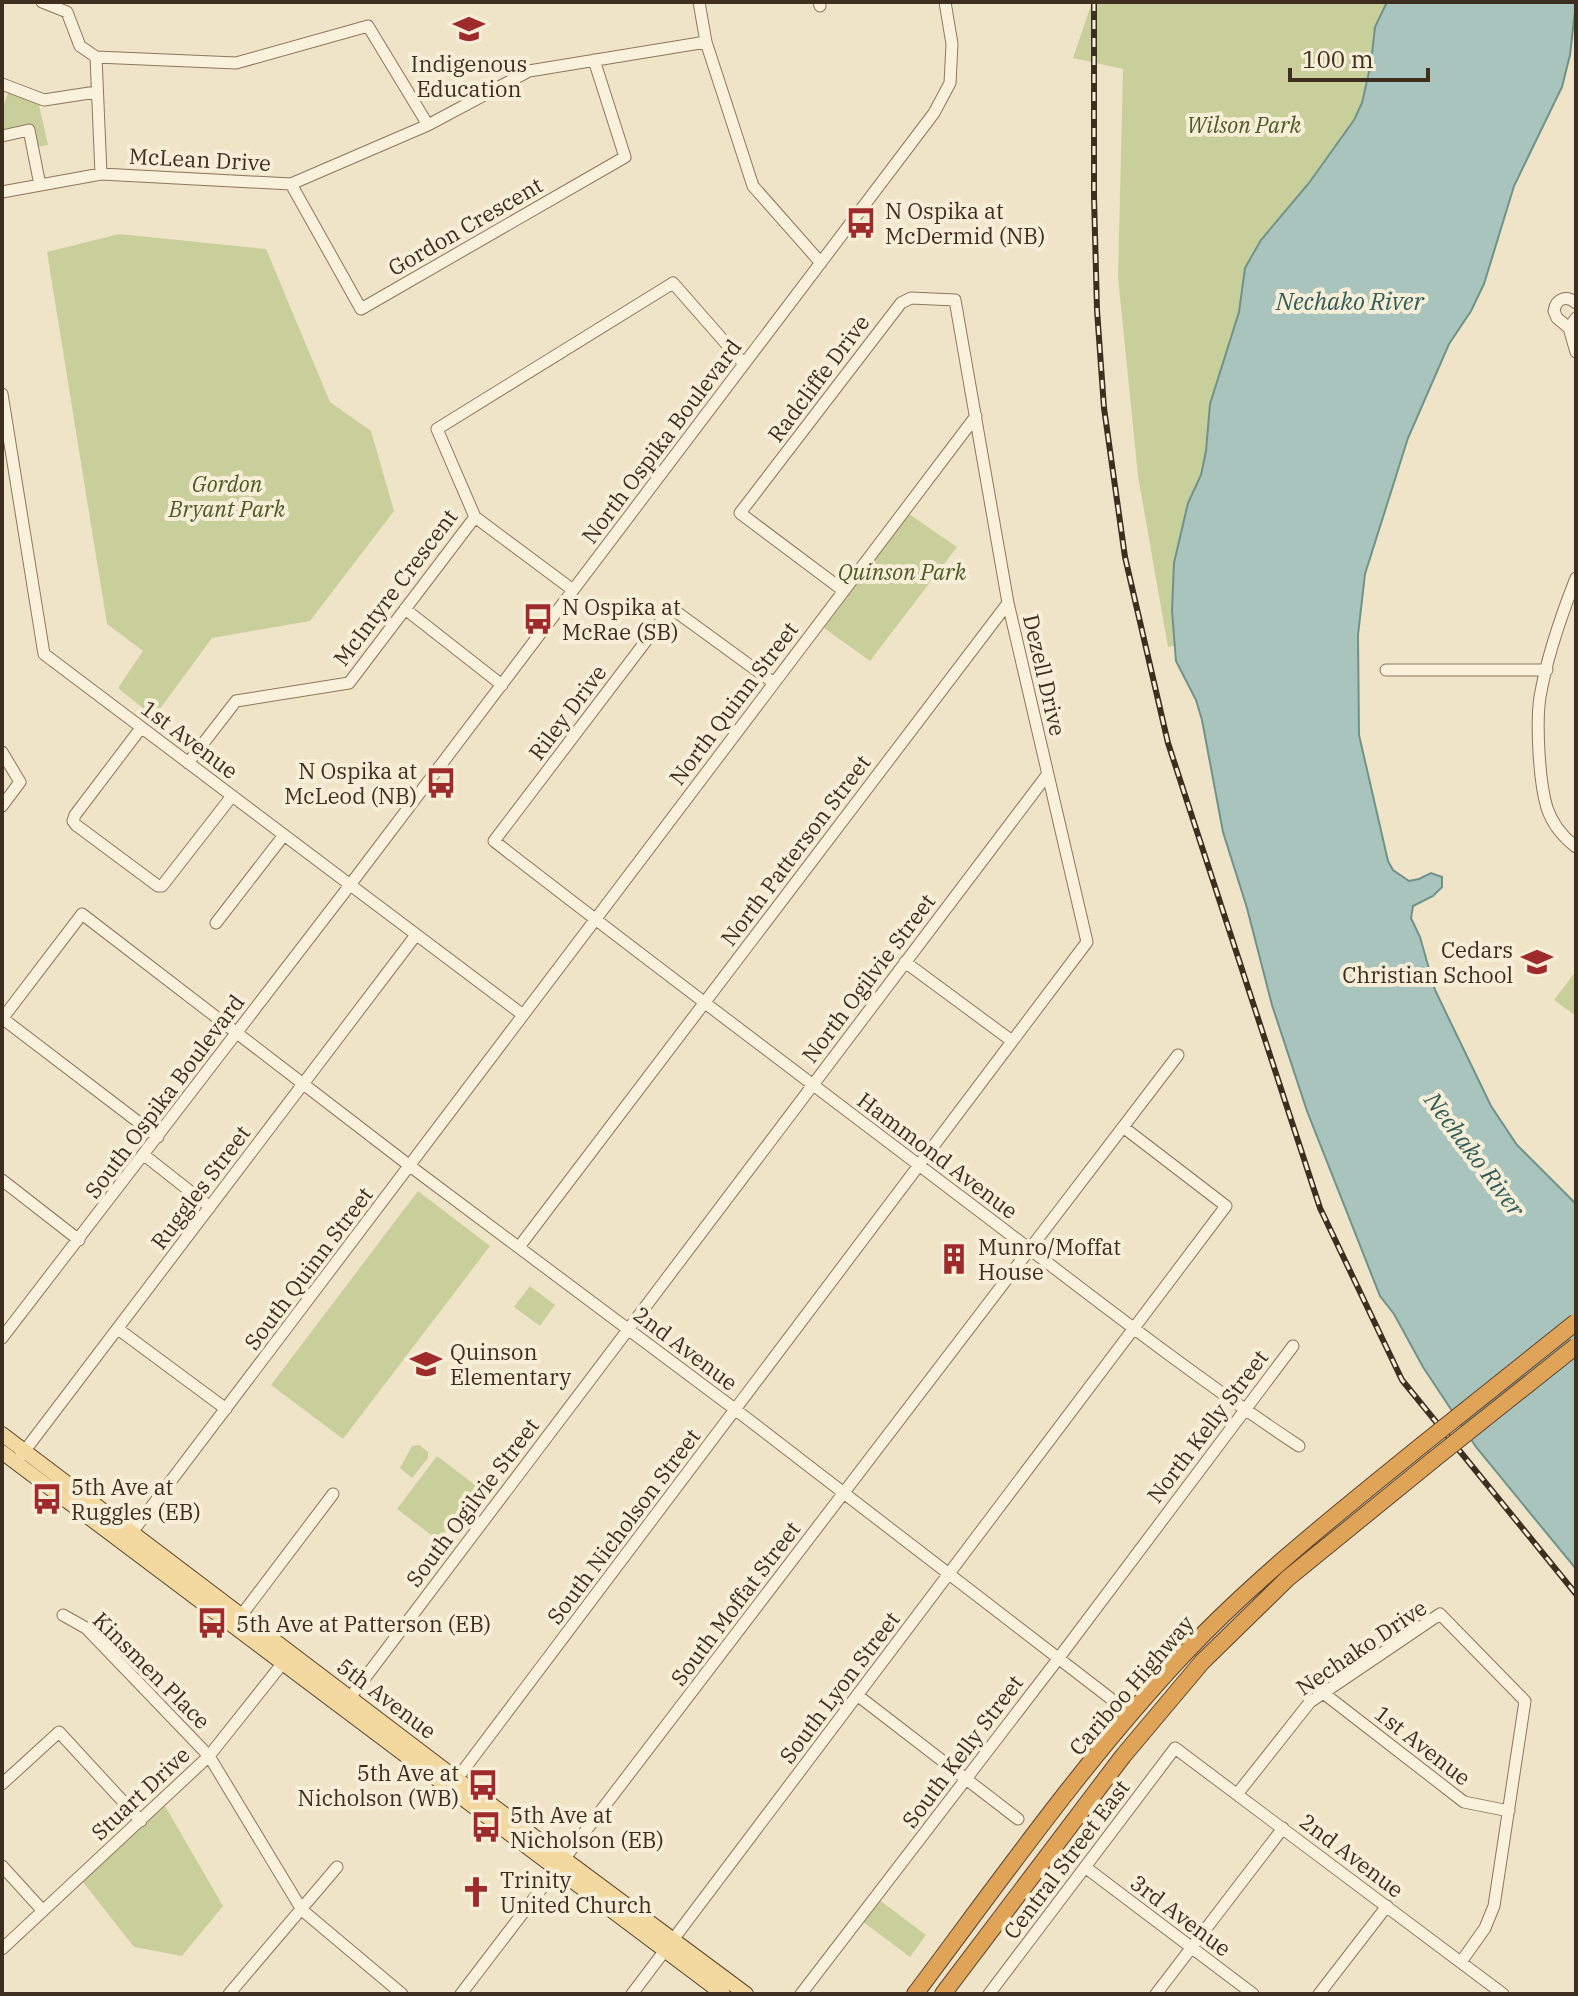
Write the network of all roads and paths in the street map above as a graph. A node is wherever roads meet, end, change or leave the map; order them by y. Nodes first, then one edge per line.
1 (42, 2) edge
2 (699, 2) edge
3 (945, 2) edge
4 (706, 42) junction
5 (96, 57) junction
6 (594, 60) junction
7 (2, 84) edge
8 (96, 92) junction
9 (428, 125) junction
10 (2, 136) edge
11 (101, 174) junction
12 (291, 184) junction
13 (40, 185) junction
14 (2, 192) edge
15 (821, 263) junction
16 (1576, 303) edge
17 (1572, 323) edge
18 (1576, 352) edge
19 (744, 364) junction
20 (2, 394) edge
21 (976, 416) junction
22 (475, 517) junction
23 (1576, 578) edge
24 (573, 590) junction
25 (844, 591) junction
26 (1008, 603) junction
27 (405, 609) junction
28 (1386, 670) dead end
29 (1547, 670) junction
30 (774, 683) junction
31 (502, 685) junction
32 (141, 728) junction
33 (2, 752) edge
34 (188, 763) junction
35 (1047, 775) junction
36 (232, 796) junction
37 (2, 806) edge
38 (284, 835) junction
39 (1576, 847) edge
40 (350, 885) junction
41 (595, 919) junction
42 (216, 923) dead end
43 (416, 935) junction
44 (1087, 942) joint
45 (905, 962) junction
46 (704, 1003) junction
47 (523, 1015) junction
48 (2, 1018) edge
49 (236, 1034) junction
50 (1012, 1041) junction
51 (1178, 1055) dead end
52 (303, 1084) junction
53 (812, 1085) junction
54 (1123, 1127) junction
55 (158, 1137) junction
56 (144, 1155) junction
57 (918, 1164) junction
58 (410, 1166) junction
59 (2, 1180) edge
60 (720, 1206) joint
61 (210, 1207) junction
62 (79, 1240) junction
63 (519, 1247) junction
64 (1030, 1249) junction
65 (1576, 1322) edge
66 (1134, 1328) junction
67 (118, 1329) junction
68 (627, 1330) junction
69 (4, 1337) edge
70 (1293, 1346) dead end
71 (1576, 1346) edge
72 (226, 1409) junction
73 (736, 1410) junction
74 (1244, 1410) junction
75 (2, 1434) edge
76 (1299, 1446) dead end
77 (2, 1452) edge
78 (20, 1456) junction
79 (333, 1494) dead end
80 (843, 1494) junction
81 (1154, 1531) joint
82 (128, 1538) junction
83 (949, 1574) junction
84 (63, 1615) dead end
85 (238, 1620) junction
86 (287, 1658) junction
87 (1058, 1659) junction
88 (1322, 1692) junction
89 (857, 1695) junction
90 (1110, 1698) dead end
91 (346, 1702) junction
92 (1175, 1748) joint
93 (209, 1756) junction
94 (966, 1779) junction
95 (2, 1784) edge
96 (454, 1784) junction
97 (1238, 1793) junction
98 (1509, 1811) junction
99 (1018, 1819) dead end
100 (141, 1821) junction
101 (1283, 1828) junction
102 (560, 1864) junction
103 (2, 1866) edge
104 (337, 1867) dead end
105 (1085, 1867) junction
106 (1387, 1906) junction
107 (302, 1910) junction
108 (43, 1911) junction
109 (972, 1918) junction
110 (669, 1945) junction
111 (1191, 1947) junction
112 (2, 1949) edge
113 (1461, 1962) junction
114 (1495, 1992) edge
115 (229, 1994) edge
116 (402, 1994) edge
117 (461, 1994) edge
118 (632, 1994) edge
119 (723, 1994) edge
120 (746, 1994) edge
121 (801, 1994) edge
122 (905, 1994) edge
123 (915, 1994) edge
124 (943, 1994) edge
125 (989, 1994) edge
126 (1156, 1994) edge
127 (1253, 1994) edge
128 (1319, 1994) edge

1 - 5 street
2 - 4 street
3 - 15 street, North Ospika Boulevard
4 - 6 street, McLean Drive
4 - 15 street
5 - 8 street
5 - 9 street
6 - 9 street, McLean Drive
6 - 12 street, Gordon Crescent
7 - 8 street
8 - 11 street
9 - 12 street, McLean Drive
10 - 13 street
11 - 12 street, McLean Drive
11 - 13 street, McLean Drive
13 - 14 street, McLean Drive
15 - 19 street, North Ospika Boulevard
16 - 17 street
17 - 18 street
19 - 22 street, McIntyre Crescent
19 - 24 street, North Ospika Boulevard
20 - 32 street, 1st Avenue
21 - 25 street, North Quinn Street
21 - 25 street, Radcliffe Drive
21 - 26 street, Dezell Drive
22 - 24 street
22 - 27 street, McIntyre Crescent
23 - 29 street
24 - 31 street, North Ospika Boulevard
25 - 30 street, North Quinn Street
26 - 35 street, Dezell Drive
26 - 46 street, North Patterson Street
27 - 31 street
27 - 34 street, McIntyre Crescent
28 - 29 street
29 - 39 street
30 - 41 street, North Quinn Street
30 - 41 street, Riley Drive
31 - 40 street, North Ospika Boulevard
32 - 34 street, 1st Avenue
32 - 36 street
33 - 37 street
34 - 36 street, 1st Avenue
35 - 44 street, Dezell Drive
35 - 45 street, North Ogilvie Street
36 - 38 street, 1st Avenue
38 - 40 street, 1st Avenue
38 - 42 street
40 - 43 street, 1st Avenue
40 - 49 street, South Ospika Boulevard
41 - 46 street, Hammond Avenue
41 - 47 street, North Quinn Street
43 - 47 street, 1st Avenue
43 - 52 street, Ruggles Street
44 - 50 street, South Nicholson Street
45 - 50 street
45 - 53 street, North Ogilvie Street
46 - 53 street, Hammond Avenue
46 - 63 street, North Patterson Street
47 - 58 street, South Quinn Street
48 - 49 street, 2nd Avenue
48 - 55 street
49 - 52 street, 2nd Avenue
49 - 55 street, South Ospika Boulevard
50 - 57 street, South Nicholson Street
51 - 54 street, South Moffat Street
52 - 58 street, 2nd Avenue
52 - 61 street, Ruggles Street
53 - 57 street, Hammond Avenue
53 - 60 street, North Ogilvie Street
54 - 64 street, South Moffat Street
54 - 66 street, South Lyon Street
55 - 56 street, South Ospika Boulevard
56 - 61 street
56 - 62 street, South Ospika Boulevard
57 - 64 street, Hammond Avenue
57 - 73 street, South Nicholson Street
58 - 63 street, 2nd Avenue
58 - 72 street, South Quinn Street
59 - 62 street
60 - 68 street, South Ogilvie Street
61 - 67 street, Ruggles Street
62 - 69 street, South Ospika Boulevard
63 - 68 street, 2nd Avenue
64 - 66 street, Hammond Avenue
64 - 80 street, South Moffat Street
65 - 109 highway, Cariboo Highway, bridge
66 - 74 street, Hammond Avenue
66 - 83 street, South Lyon Street
67 - 72 street
67 - 78 street, Ruggles Street
68 - 73 street, 2nd Avenue
68 - 91 street, South Ogilvie Street
70 - 74 street, North Kelly Street
71 - 124 highway, Cariboo Highway, bridge
72 - 82 street, South Quinn Street
73 - 80 street, 2nd Avenue
73 - 96 street, South Nicholson Street
74 - 76 street, Hammond Avenue
74 - 81 street, North Kelly Street
75 - 78 main road, 5th Avenue
77 - 78 main road, 5th Avenue
78 - 82 main road, 5th Avenue
79 - 85 street
80 - 83 street, 2nd Avenue
80 - 102 street, South Moffat Street
81 - 87 street, South Kelly Street
82 - 85 main road, 5th Avenue
83 - 87 street, 2nd Avenue
83 - 89 street, South Lyon Street
84 - 93 street, Kinsmen Place
85 - 86 main road, 5th Avenue
86 - 91 main road, 5th Avenue
86 - 93 street, Stuart Drive
87 - 90 street, 2nd Avenue
87 - 94 street, South Kelly Street
88 - 97 street, Nechako Drive
88 - 98 street, 1st Avenue
88 - 98 street, Nechako Drive
89 - 94 street
89 - 110 street, South Lyon Street
91 - 96 main road, 5th Avenue
92 - 97 street, 2nd Avenue
92 - 105 street, Central Street East
93 - 100 street, Stuart Drive
93 - 107 street, Kinsmen Place
94 - 99 street
94 - 121 street, South Kelly Street
95 - 100 street
96 - 102 main road, 5th Avenue
97 - 101 street, 2nd Avenue
98 - 113 street, Nechako Drive
100 - 108 street, Stuart Drive
101 - 106 street, 2nd Avenue
101 - 111 street
102 - 110 main road, 5th Avenue
102 - 117 street, South Moffat Street
103 - 108 street
104 - 107 street
105 - 111 street, 3rd Avenue
105 - 125 street, Central Street East
106 - 113 street, 2nd Avenue
106 - 128 street
107 - 115 street
107 - 116 street, Kinsmen Place
108 - 112 street, Stuart Drive
109 - 122 highway
109 - 123 highway, Cariboo Highway
110 - 118 street, South Lyon Street
110 - 119 main road, 5th Avenue
110 - 120 main road, 5th Avenue
111 - 126 street
111 - 127 street, 3rd Avenue
113 - 114 street, 2nd Avenue

